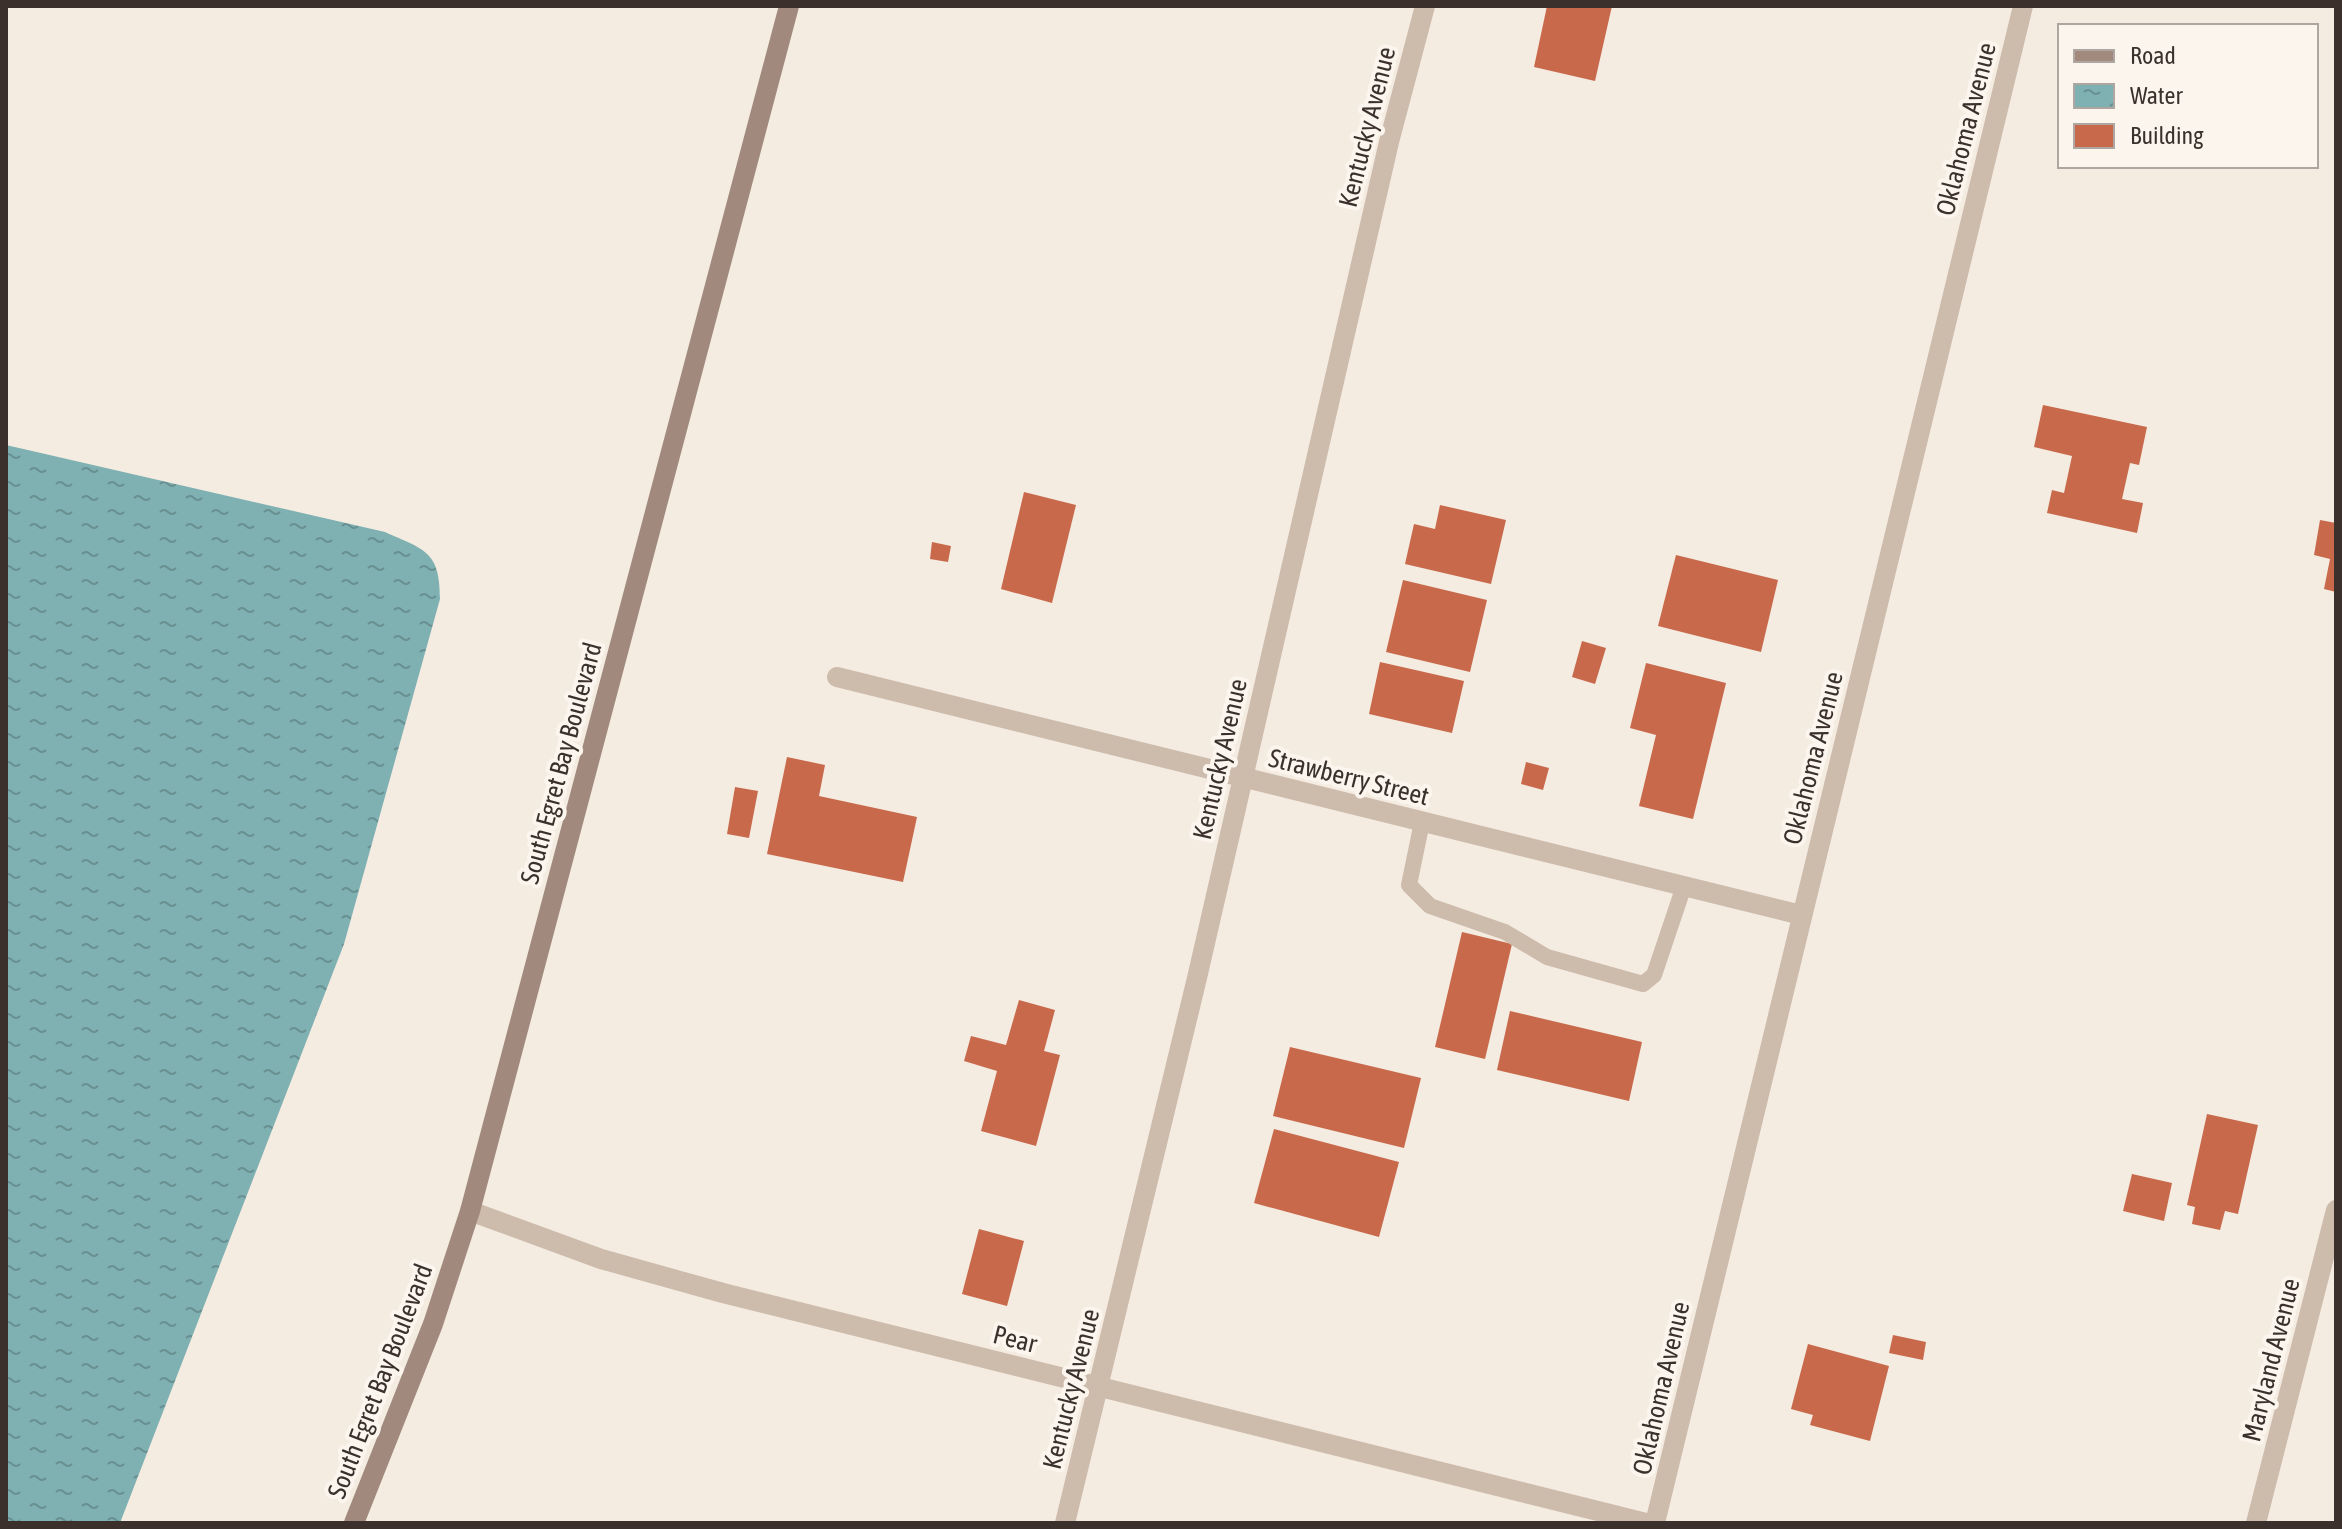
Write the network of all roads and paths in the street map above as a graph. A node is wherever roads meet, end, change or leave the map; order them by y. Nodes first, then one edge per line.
1 (789, 6) edge
2 (1425, 6) edge
3 (2023, 6) edge
4 (837, 677) dead end
5 (1242, 777) junction
6 (1422, 822) junction
7 (1684, 886) junction
8 (1801, 915) junction
9 (2336, 1210) edge
10 (470, 1211) junction
11 (1098, 1387) junction
12 (354, 1523) edge
13 (1065, 1523) edge
14 (1646, 1523) edge
15 (1655, 1523) edge
16 (2256, 1523) edge

1 - 10 main road, South Egret Bay Boulevard
2 - 5 street, Kentucky Avenue
3 - 8 street, Oklahoma Avenue
4 - 5 street, Strawberry Street
5 - 6 street, Strawberry Street
5 - 11 street, Kentucky Avenue
6 - 7 street, Strawberry Street
6 - 7 lane
7 - 8 street, Strawberry Street
8 - 15 street, Oklahoma Avenue
9 - 16 street, Maryland Avenue
10 - 11 street, Pear
10 - 12 main road, South Egret Bay Boulevard
11 - 13 street, Kentucky Avenue
11 - 14 street, Pear

